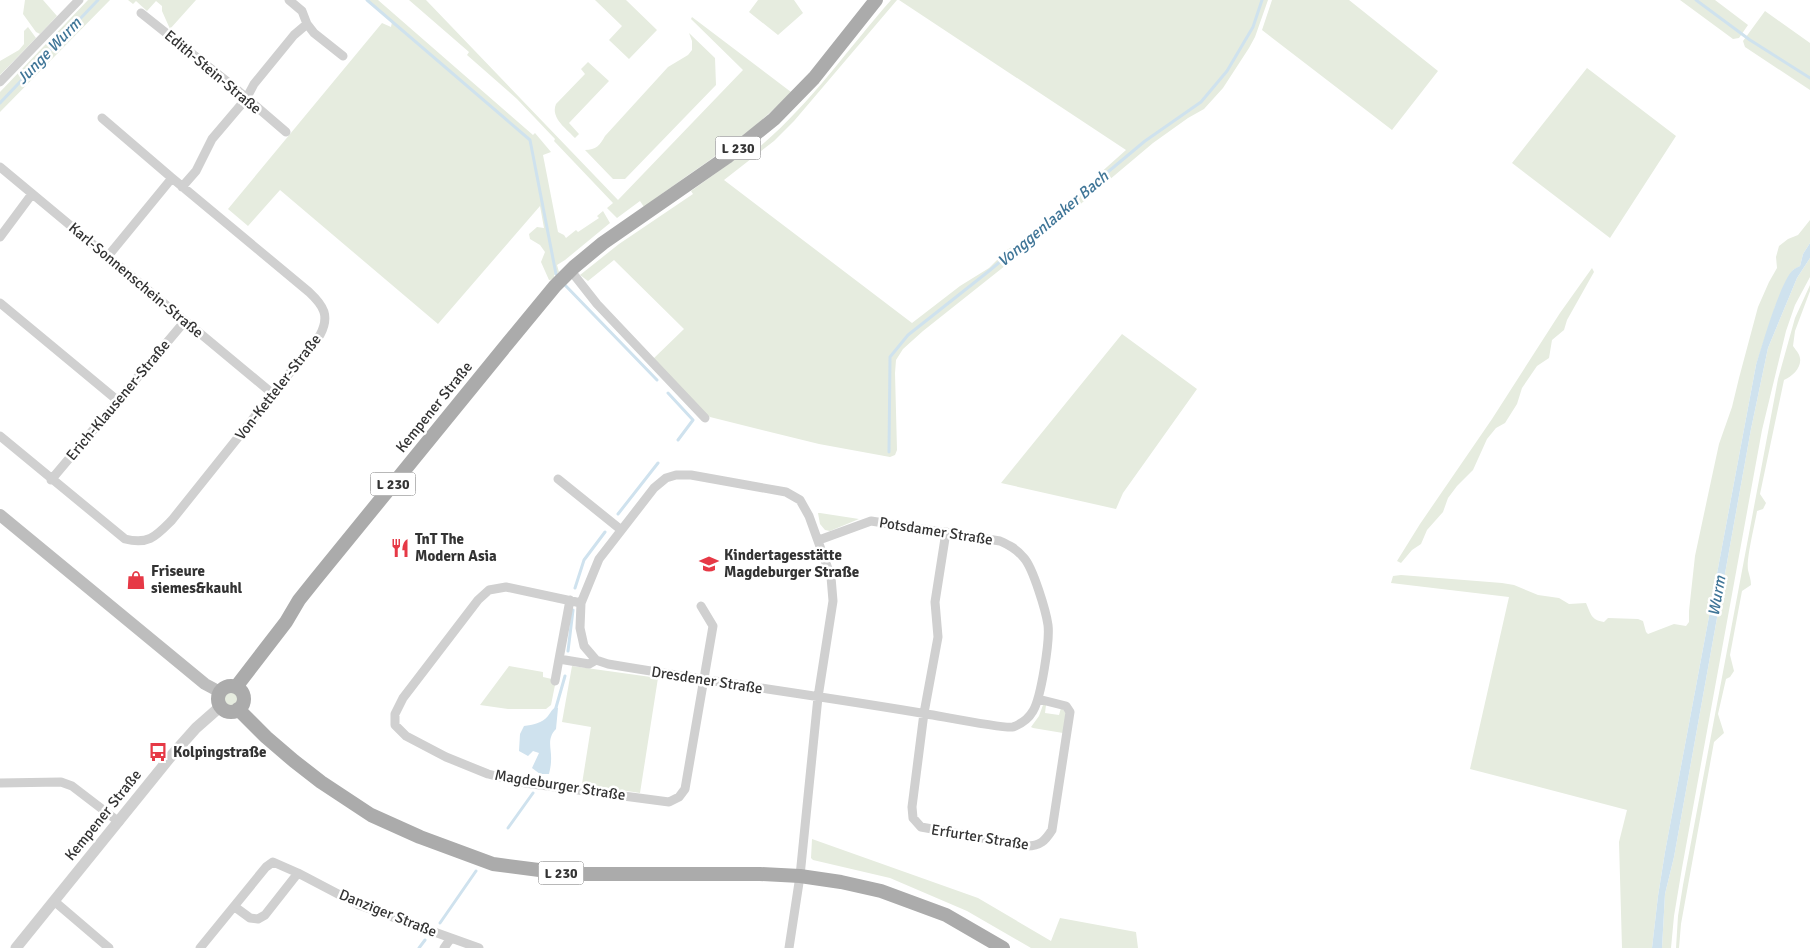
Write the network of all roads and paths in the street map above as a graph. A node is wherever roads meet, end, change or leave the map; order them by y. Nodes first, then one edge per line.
1 (78, 0) edge
2 (289, 0) edge
3 (876, 0) edge
4 (141, 12) dead end
5 (307, 24) junction
6 (343, 56) dead end
7 (0, 82) edge
8 (246, 99) junction
9 (102, 118) dead end
10 (286, 132) dead end
11 (0, 167) edge
12 (172, 178) junction
13 (182, 187) junction
14 (32, 194) junction
15 (0, 237) edge
16 (108, 256) junction
17 (572, 269) junction
18 (0, 303) edge
19 (185, 321) junction
20 (273, 394) junction
21 (117, 400) junction
22 (705, 418) dead end
23 (0, 436) edge
24 (558, 479) dead end
25 (51, 480) junction
26 (0, 515) edge
27 (620, 529) junction
28 (946, 532) junction
29 (819, 540) junction
30 (570, 600) junction
31 (581, 603) junction
32 (701, 606) dead end
33 (559, 659) junction
34 (596, 660) junction
35 (704, 680) junction
36 (555, 681) dead end
37 (236, 687) junction
38 (818, 697) junction
39 (220, 699) junction
40 (1038, 699) junction
41 (238, 709) junction
42 (924, 713) junction
43 (0, 783) edge
44 (119, 822) junction
45 (298, 873) junction
46 (800, 876) junction
47 (54, 901) junction
48 (235, 907) junction
49 (451, 938) junction
50 (16, 948) edge
51 (110, 948) edge
52 (200, 948) edge
53 (444, 948) edge
54 (479, 948) edge
55 (789, 948) edge
56 (1003, 948) edge

1 - 7 street
2 - 5 street
3 - 17 main road, Kempener Straße / L 230
4 - 8 street, Edith-Stein-Straße
5 - 6 street
5 - 8 street
8 - 10 street, Edith-Stein-Straße
8 - 13 street
9 - 12 street, Von-Ketteler-Straße
11 - 14 street, Karl-Sonnenschein-Straße
12 - 13 street, Von-Ketteler-Straße
12 - 16 street
13 - 20 street, Von-Ketteler-Straße
14 - 15 street
14 - 16 street, Karl-Sonnenschein-Straße
16 - 19 street, Karl-Sonnenschein-Straße
17 - 22 street
17 - 37 main road, Kempener Straße / L 230
18 - 21 street
19 - 20 street, Karl-Sonnenschein-Straße
19 - 21 street, Erich-Klausener-Straße
20 - 25 street, Von-Ketteler-Straße
21 - 25 street, Erich-Klausener-Straße
23 - 25 street, Von-Ketteler-Straße
24 - 27 street
26 - 39 main road
27 - 29 street
27 - 31 street
28 - 29 street, Potsdamer Straße
28 - 40 street, Potsdamer Straße
28 - 42 street
29 - 38 street
30 - 31 street, Magdeburger Straße
30 - 33 street
30 - 35 street, Magdeburger Straße
31 - 34 street
32 - 35 street, Magdeburger Straße
33 - 34 street, Dresdener Straße
33 - 36 street
34 - 35 street, Dresdener Straße
35 - 38 street, Dresdener Straße
37 - 39 main road
37 - 41 main road
38 - 42 street, Potsdamer Straße
38 - 46 street
39 - 41 main road
39 - 44 street, Kempener Straße
40 - 42 street, Potsdamer Straße
40 - 42 street, Erfurter Straße
41 - 46 main road, L 230
43 - 44 street
44 - 47 street, Kempener Straße
45 - 48 street, Danziger Straße
45 - 48 street
45 - 49 street, Danziger Straße
46 - 55 street
46 - 56 main road, L 230
47 - 50 street, Kempener Straße
47 - 51 street
48 - 52 street, Danziger Straße
49 - 53 street
49 - 54 street, Danziger Straße

